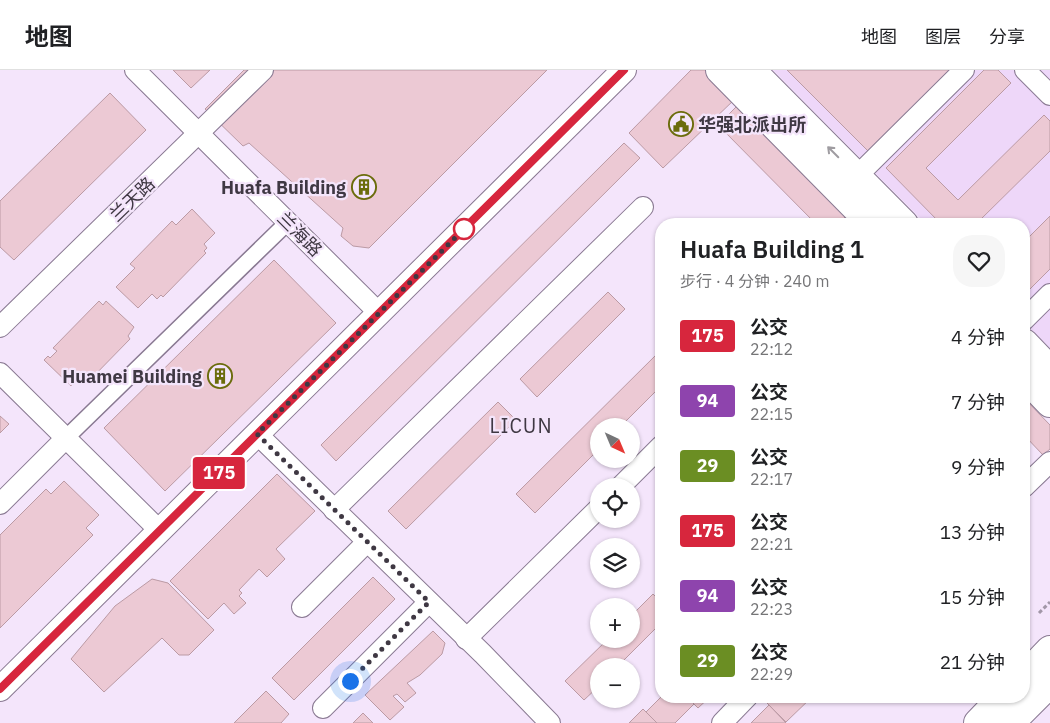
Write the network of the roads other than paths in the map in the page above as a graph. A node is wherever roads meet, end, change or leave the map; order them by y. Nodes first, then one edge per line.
1 (135, 70) edge
2 (263, 70) edge
3 (624, 70) edge
4 (720, 70) edge
5 (751, 70) edge
6 (964, 70) edge
7 (1025, 70) edge
8 (1050, 95) edge
9 (199, 133) junction
10 (857, 176) junction
11 (642, 207) dead end
12 (866, 218) edge
13 (898, 218) edge
14 (288, 222) junction
15 (1050, 294) edge
16 (379, 313) junction
17 (1030, 314) edge
18 (0, 327) edge
19 (1030, 349) edge
20 (1050, 370) edge
21 (0, 373) edge
22 (1030, 382) edge
23 (1050, 403) edge
24 (257, 434) junction
25 (66, 438) junction
26 (655, 452) edge
27 (1050, 462) edge
28 (629, 478) edge
29 (1030, 481) edge
30 (0, 504) edge
31 (334, 510) junction
32 (590, 517) edge
33 (160, 531) junction
34 (367, 542) junction
35 (429, 602) junction
36 (302, 607) dead end
37 (466, 639) junction
38 (1050, 650) edge
39 (1030, 671) edge
40 (1050, 683) edge
41 (0, 689) edge
42 (741, 703) edge
43 (997, 703) edge
44 (323, 708) dead end
45 (550, 723) edge
46 (722, 723) edge
47 (978, 723) edge
48 (1010, 723) edge

1 - 9 street, 兰海路
2 - 9 street, 兰天路
3 - 16 street
4 - 12 main road
10 -> 5 main road
6 - 10 street
7 - 8 street
9 - 14 street, 兰海路
9 - 18 street, 兰天路
10 - 13 main road
11 - 31 street
14 - 16 street, 兰海路
14 - 25 street
15 - 17 street
16 - 24 street
19 - 20 main road
21 - 25 street
22 - 23 main road
24 - 31 street
24 - 33 street
25 - 30 street
25 - 33 street
26 - 28 street
27 - 29 street
31 - 34 street
32 - 37 street
33 - 41 street
34 - 35 street
34 - 36 street
35 - 37 street
35 - 44 street
37 - 45 street
38 - 39 main road
40 - 48 main road
42 - 46 street
43 - 47 main road

